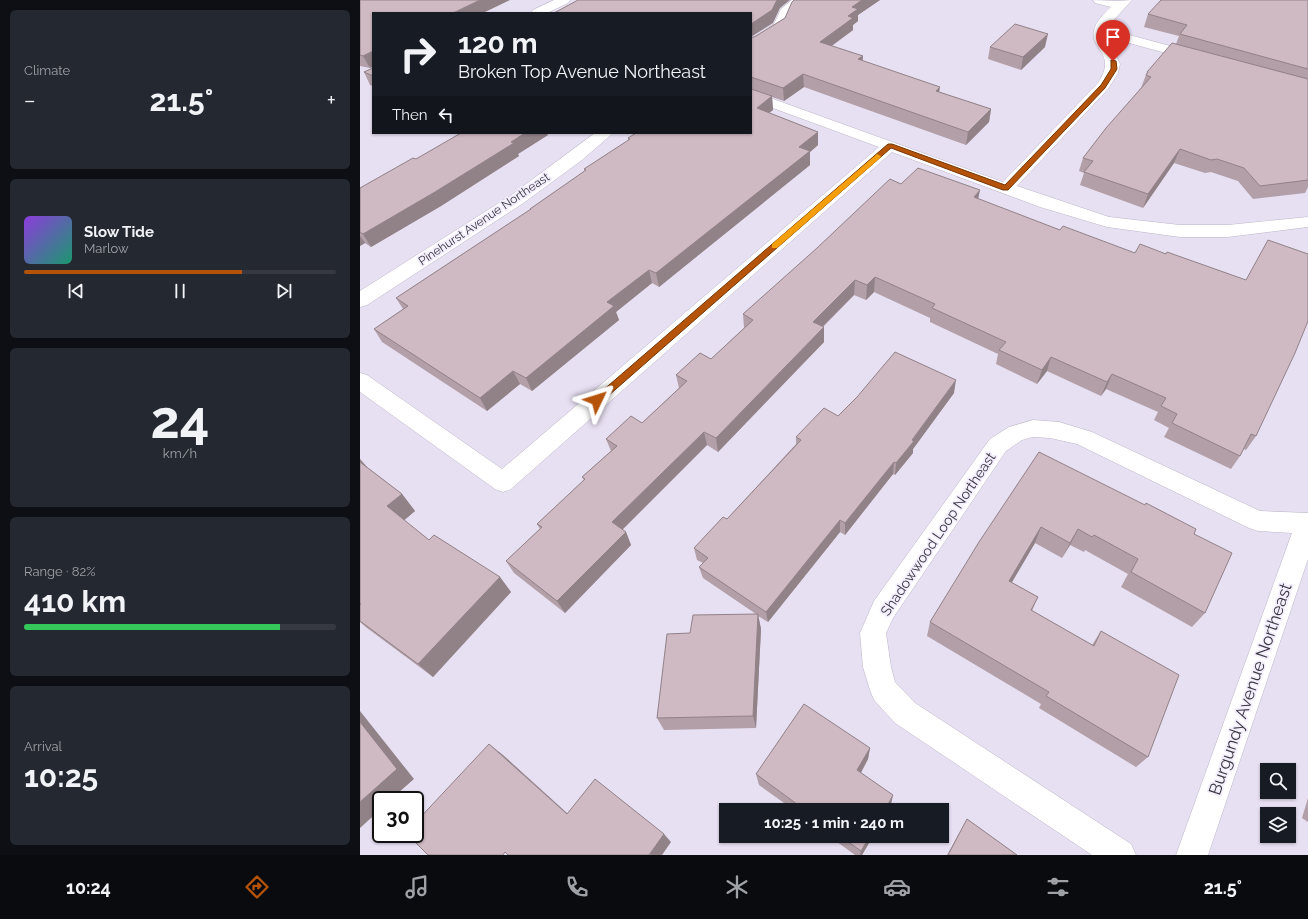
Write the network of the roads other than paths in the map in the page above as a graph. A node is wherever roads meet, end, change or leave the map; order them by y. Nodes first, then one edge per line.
1 (564, 0) edge
2 (1098, 0) edge
3 (799, 1) edge
4 (1123, 3) edge
5 (539, 12) edge
6 (1100, 31) junction
7 (752, 43) edge
8 (1204, 60) edge
9 (752, 95) edge
10 (604, 134) edge
11 (890, 146) junction
12 (1006, 188) junction
13 (1308, 222) edge
14 (360, 300) edge
15 (360, 381) edge
16 (1308, 523) edge
17 (1120, 855) edge
18 (1192, 855) edge

1 - 5 street
2 - 4 street
3 - 7 street
4 - 6 street
6 - 8 street
6 - 12 street
9 - 11 street
10 - 14 street, Pinehurst Avenue Northeast
11 - 12 street
11 - 15 street
12 - 13 street
16 - 17 street, Shadowwood Loop Northeast
16 - 18 street, Burgundy Avenue Northeast

